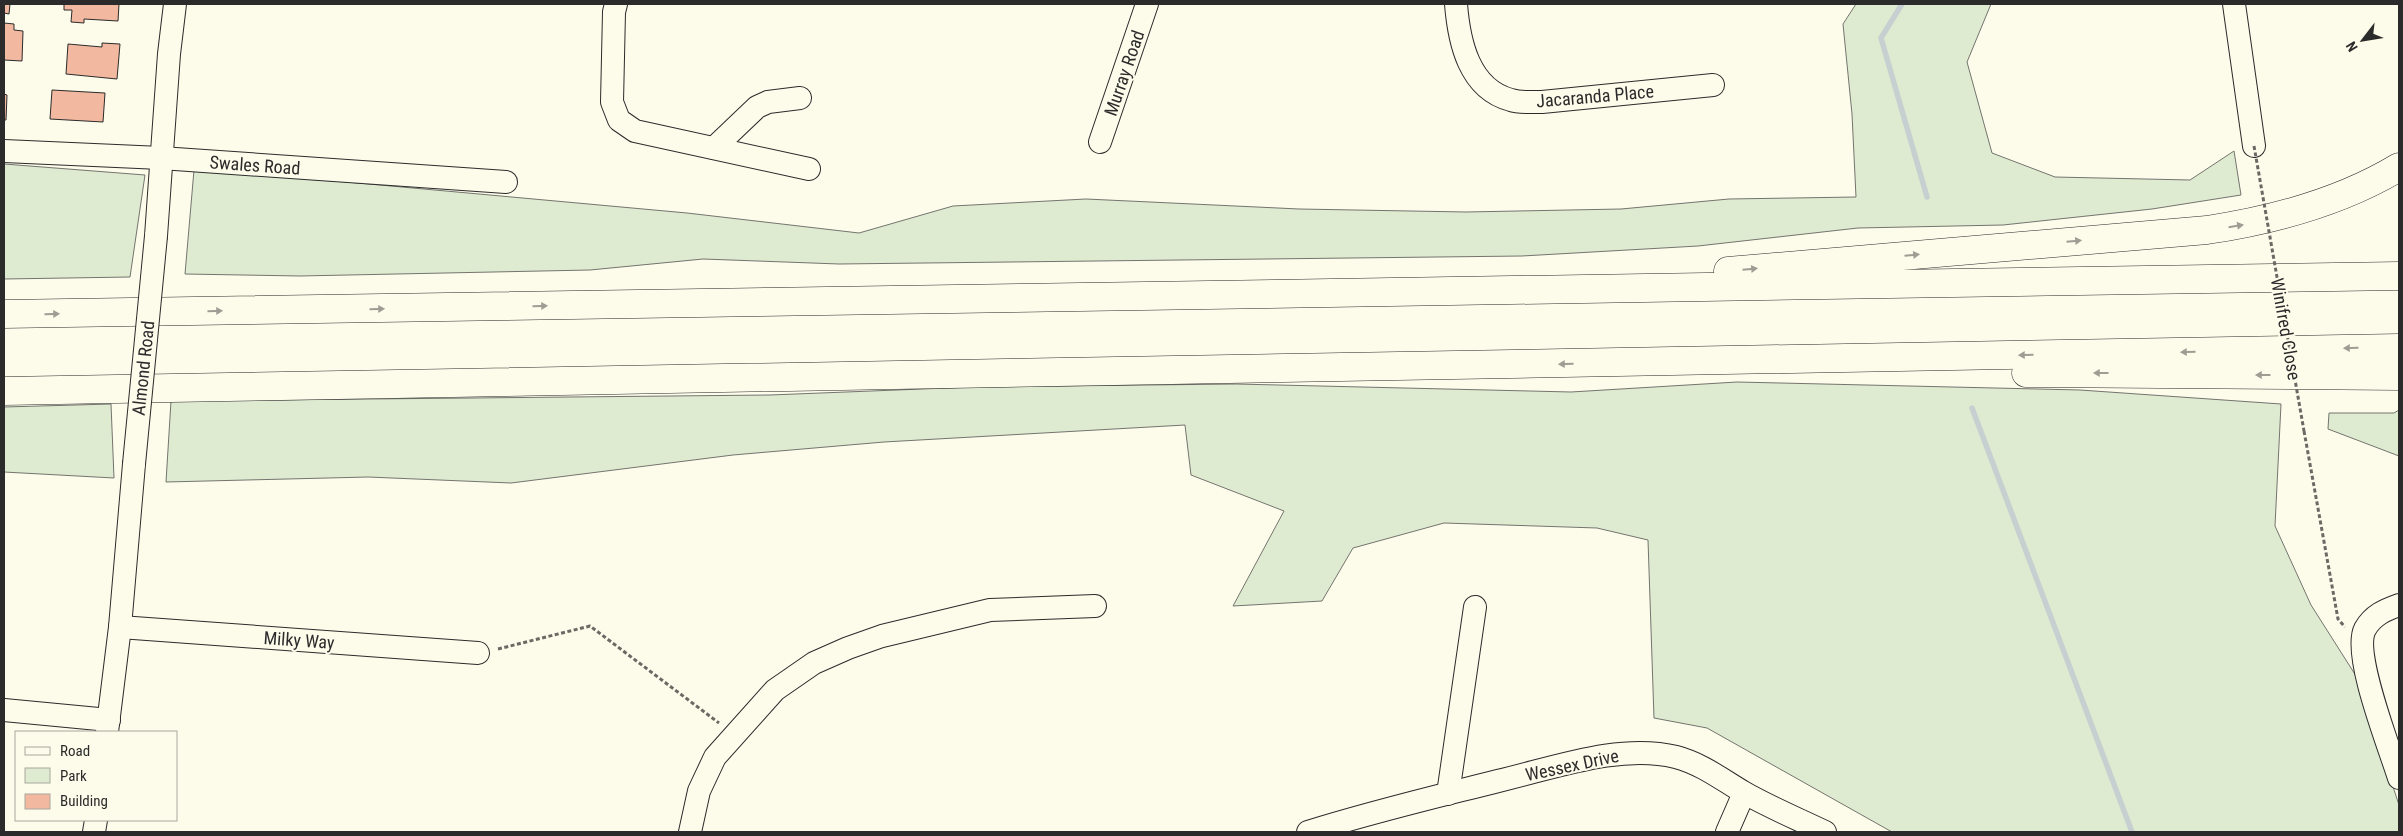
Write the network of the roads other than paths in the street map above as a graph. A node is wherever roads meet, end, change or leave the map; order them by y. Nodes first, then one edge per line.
1 (175, 4) edge
2 (616, 4) edge
3 (1148, 4) edge
4 (1456, 4) edge
5 (2234, 4) edge
6 (1713, 85) dead end
7 (800, 98) dead end
8 (1100, 142) dead end
9 (2254, 146) road end
10 (714, 148) junction
11 (4, 151) edge
12 (161, 158) junction
13 (2399, 167) edge
14 (810, 169) dead end
15 (506, 182) dead end
16 (2399, 276) edge
17 (1546, 291) junction
18 (4, 314) edge
19 (2399, 348) edge
20 (1595, 363) junction
21 (2399, 376) edge
22 (4, 391) edge
23 (2399, 605) edge
24 (1095, 606) dead end
25 (1475, 606) dead end
26 (120, 627) junction
27 (478, 654) road end
28 (4, 710) edge
29 (108, 726) edge
30 (2399, 778) edge
31 (1744, 793) junction
32 (1448, 794) junction
33 (690, 832) edge
34 (1308, 832) edge
35 (1726, 832) edge
36 (1824, 832) edge

1 - 12 street, Almond Road
2 - 10 street
3 - 8 street, Murray Road
4 - 6 street, Jacaranda Place
5 - 9 street
7 - 10 street
10 - 14 street
11 - 12 street, Swales Road
12 - 15 street, Swales Road
12 - 26 street, Almond Road, bridge
17 -> 13 highway
16 - 17 highway
18 -> 17 highway
19 -> 20 highway
21 -> 20 highway
20 -> 22 highway
23 - 30 street
24 - 33 street
25 - 32 street
26 - 27 street, Milky Way
26 - 29 street, Almond Road
28 - 29 street
31 - 32 street, Wessex Drive
31 - 35 street
31 - 36 street, Wessex Drive
32 - 34 street, Wessex Drive

